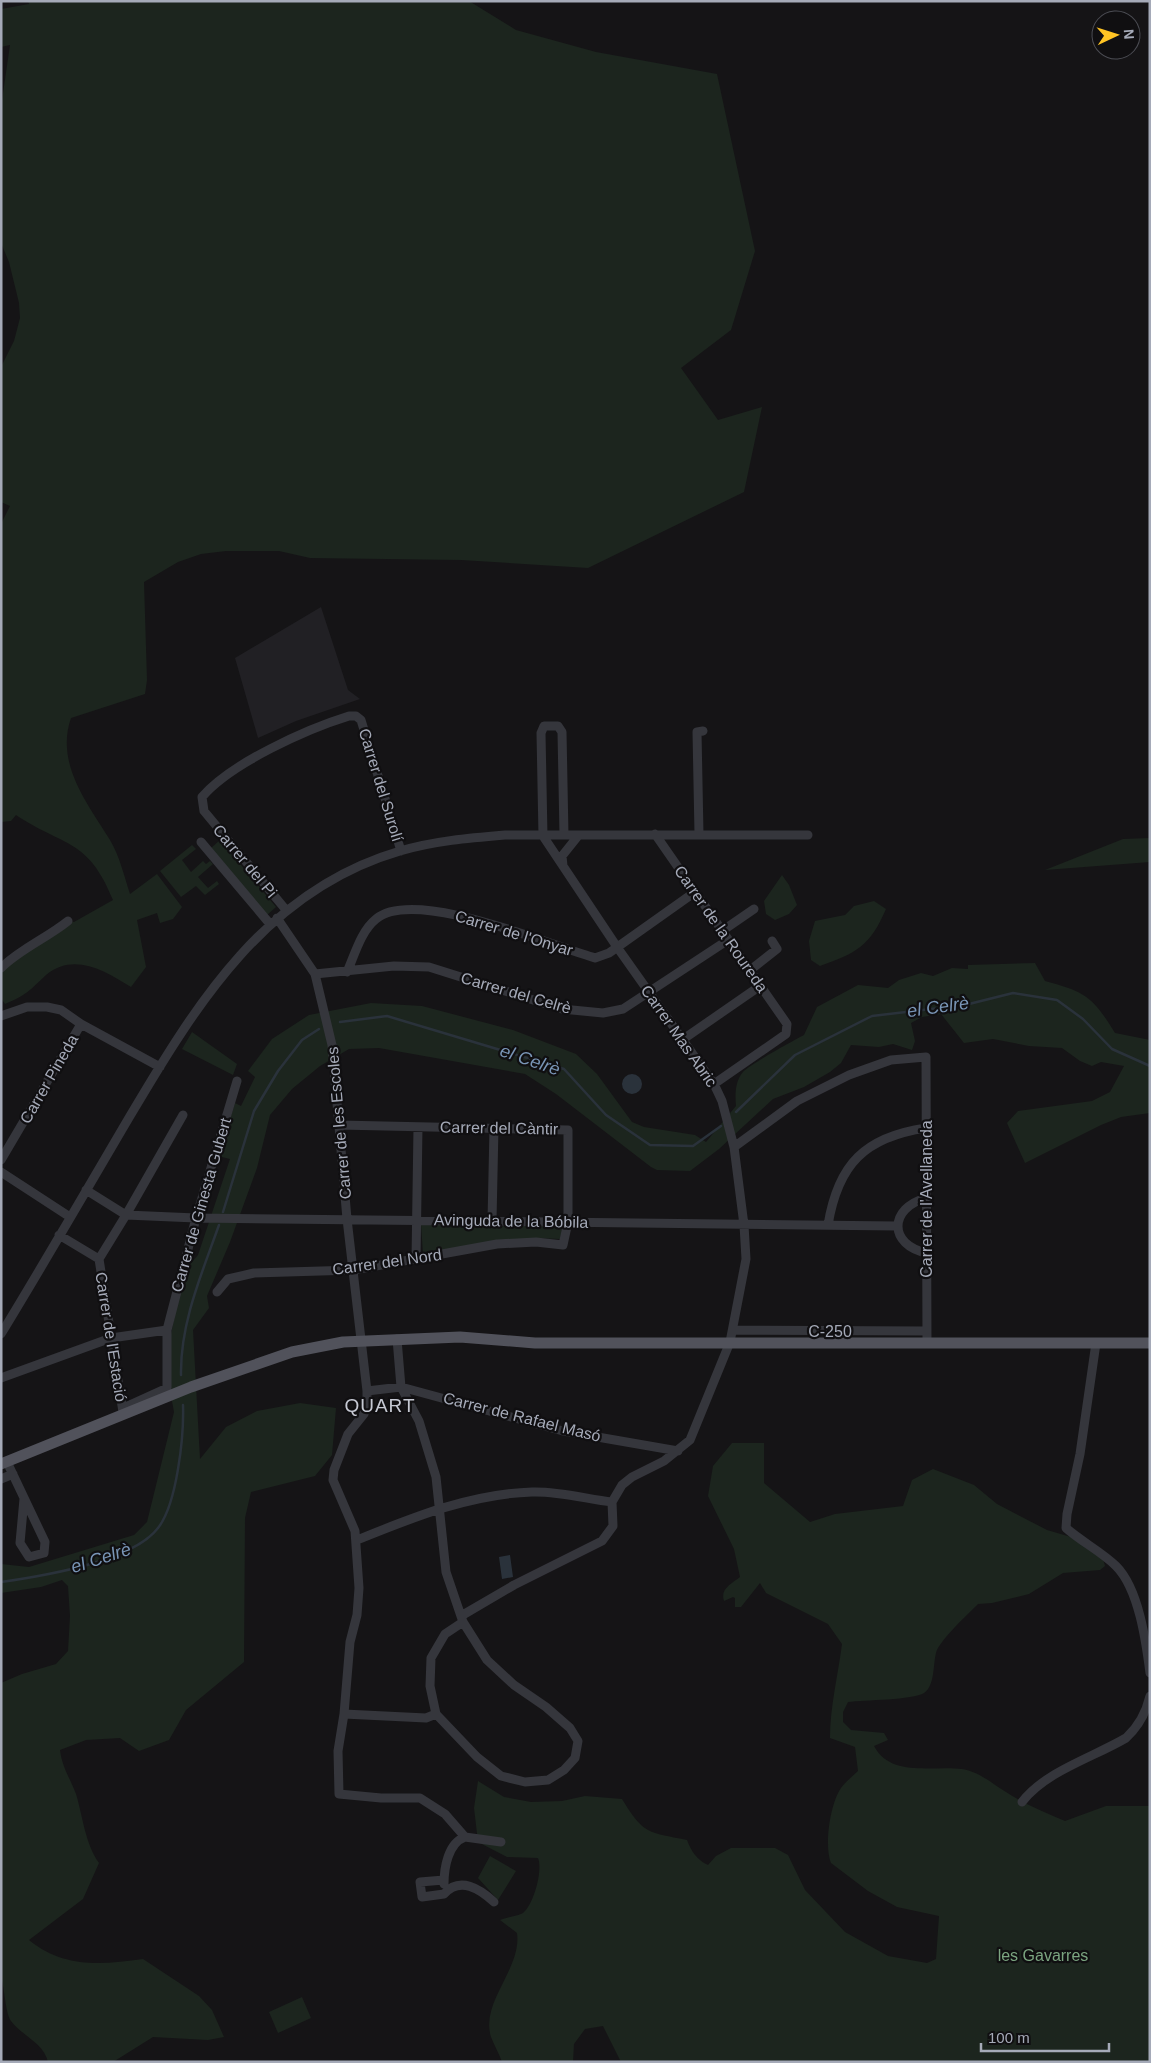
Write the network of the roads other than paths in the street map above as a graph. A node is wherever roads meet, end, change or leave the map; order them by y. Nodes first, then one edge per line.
1 (361, 720) joint
2 (703, 731) dead end
3 (655, 834) junction
4 (700, 834) junction
5 (564, 835) junction
6 (808, 835) dead end
7 (543, 836) junction
8 (578, 836) junction
9 (201, 842) dead end
10 (401, 851) junction
11 (562, 867) junction
12 (695, 892) junction
13 (754, 909) dead end
14 (286, 910) junction
15 (68, 921) dead end
16 (274, 921) junction
17 (722, 931) junction
18 (728, 940) junction
19 (772, 941) dead end
20 (617, 947) junction
21 (1, 968) edge
22 (749, 971) junction
23 (347, 972) junction
24 (315, 974) junction
25 (760, 986) junction
26 (648, 992) junction
27 (1, 1016) edge
28 (81, 1024) junction
29 (682, 1040) junction
30 (160, 1067) junction
31 (237, 1081) dead end
32 (714, 1084) junction
33 (184, 1115) dead end
34 (339, 1125) junction
35 (418, 1127) junction
36 (494, 1127) junction
37 (926, 1128) junction
38 (734, 1148) junction
39 (1, 1160) edge
40 (1, 1172) edge
41 (86, 1190) junction
42 (926, 1198) junction
43 (126, 1215) junction
44 (70, 1217) junction
45 (196, 1218) junction
46 (347, 1219) junction
47 (417, 1220) junction
48 (492, 1221) junction
49 (568, 1222) junction
50 (828, 1225) junction
51 (744, 1226) junction
52 (897, 1226) junction
53 (59, 1235) junction
54 (927, 1252) junction
55 (99, 1259) junction
56 (416, 1259) junction
57 (354, 1270) junction
58 (216, 1292) dead end
59 (167, 1330) junction
60 (1, 1334) edge
61 (731, 1336) junction
62 (927, 1336) junction
63 (111, 1338) junction
64 (397, 1339) junction
65 (362, 1341) junction
66 (1096, 1342) junction
67 (1150, 1343) edge
68 (1, 1378) edge
69 (400, 1387) junction
70 (367, 1391) junction
71 (123, 1412) junction
72 (678, 1451) junction
73 (4, 1463) edge
74 (13, 1474) junction
75 (1, 1479) edge
76 (24, 1499) junction
77 (612, 1502) junction
78 (439, 1508) junction
79 (357, 1540) junction
80 (462, 1619) junction
81 (1150, 1673) edge
82 (1150, 1696) edge
83 (344, 1714) junction
84 (436, 1714) junction
85 (1022, 1802) dead end
86 (465, 1837) junction
87 (501, 1842) dead end
88 (444, 1880) junction
89 (444, 1894) junction
90 (494, 1902) dead end

1 - 10 street, Carrer del Surolí
1 - 14 street, Carrer del Pi
2 - 4 street
3 - 4 street
3 - 8 street
3 - 12 street, Carrer de la Roureda
4 - 6 street
5 - 7 street
5 - 7 street
5 - 8 street
7 - 10 street
7 - 11 street, Carrer Mas Abric
8 - 11 street
9 - 16 street, Carrer del Pi
10 - 14 street
11 - 20 street, Carrer Mas Abric
12 - 17 street, Carrer de la Roureda
12 - 20 street, Carrer de l'Onyar
13 - 17 street
14 - 16 street
15 - 21 street
16 - 24 street, Carrer de les Escoles
16 - 30 street
17 - 18 street, Carrer de la Roureda
18 - 22 street, Carrer de la Roureda
18 - 26 street, Carrer del Celrè
19 - 22 street
20 - 23 street, Carrer de l'Onyar
20 - 26 street, Carrer Mas Abric
22 - 25 street, Carrer de la Roureda
23 - 24 street, Carrer del Celrè
23 - 26 street, Carrer del Celrè
24 - 34 street, Carrer de les Escoles
25 - 29 street
25 - 32 street, Carrer de la Roureda
26 - 29 street, Carrer Mas Abric
27 - 28 street
28 - 30 street
28 - 39 street, Carrer Pineda
29 - 32 street, Carrer Mas Abric
30 - 41 street
31 - 45 street, Carrer de Ginesta Gubert
32 - 38 street, Carrer Mas Abric
33 - 43 street
34 - 35 street, Carrer del Càntir
34 - 46 street, Carrer de les Escoles
35 - 36 street, Carrer del Càntir
35 - 47 street
36 - 48 street
36 - 49 street, Carrer del Càntir
37 - 38 street, Carrer de l'Avellaneda
37 - 42 street, Carrer de l'Avellaneda
37 - 50 street
38 - 51 street, Carrer Mas Abric
40 - 44 street
41 - 43 street
41 - 44 street
42 - 52 street
42 - 54 street, Carrer de l'Avellaneda
43 - 45 street, Avinguda de la Bóbila
43 - 55 street
44 - 53 street
45 - 46 street, Avinguda de la Bóbila
45 - 59 street, Carrer de Ginesta Gubert
46 - 47 street, Avinguda de la Bóbila
46 - 57 street, Carrer de les Escoles
47 - 48 street, Avinguda de la Bóbila
47 - 56 street
48 - 49 street, Avinguda de la Bóbila
49 - 51 street, Avinguda de la Bóbila
49 - 56 street, Carrer del Nord
50 - 51 street, Avinguda de la Bóbila
50 - 52 street, Avinguda de la Bóbila
51 - 61 street, Carrer Mas Abric
52 - 54 street
53 - 55 street
53 - 60 street
54 - 62 street, Carrer de l'Avellaneda
55 - 63 street, Carrer de l'Estació
56 - 57 street, Carrer del Nord
57 - 58 street, Carrer del Nord
57 - 65 street, Carrer de les Escoles
59 - 63 street
59 - 71 street, Carrer de Ginesta Gubert
61 - 62 main road, C-250
61 - 64 main road, C-250
61 - 72 street, Carrer Mas Abric
62 - 66 main road, C-250
63 - 68 street
63 - 71 street, Carrer de l'Estació
64 - 65 main road, C-250
64 - 69 street
65 - 70 street, Carrer de les Escoles
65 - 71 main road, C-250
66 - 67 main road, C-250
66 - 81 street
69 - 70 street, Carrer de Rafael Masó
69 - 72 street, Carrer de Rafael Masó
69 - 78 street
70 - 79 street, Carrer de les Escoles
71 - 73 main road, C-250
72 - 77 street, Carrer Mas Abric
73 - 74 street
74 - 75 street
74 - 76 street
76 - 76 street
77 - 78 street
77 - 80 street
78 - 79 street
78 - 80 street
79 - 83 street, Carrer de les Escoles
80 - 84 street
80 - 84 street
82 - 85 street
83 - 84 street
83 - 86 street, Carrer de les Escoles
86 - 87 street
86 - 88 street
88 - 89 street
88 - 89 street
89 - 90 street

